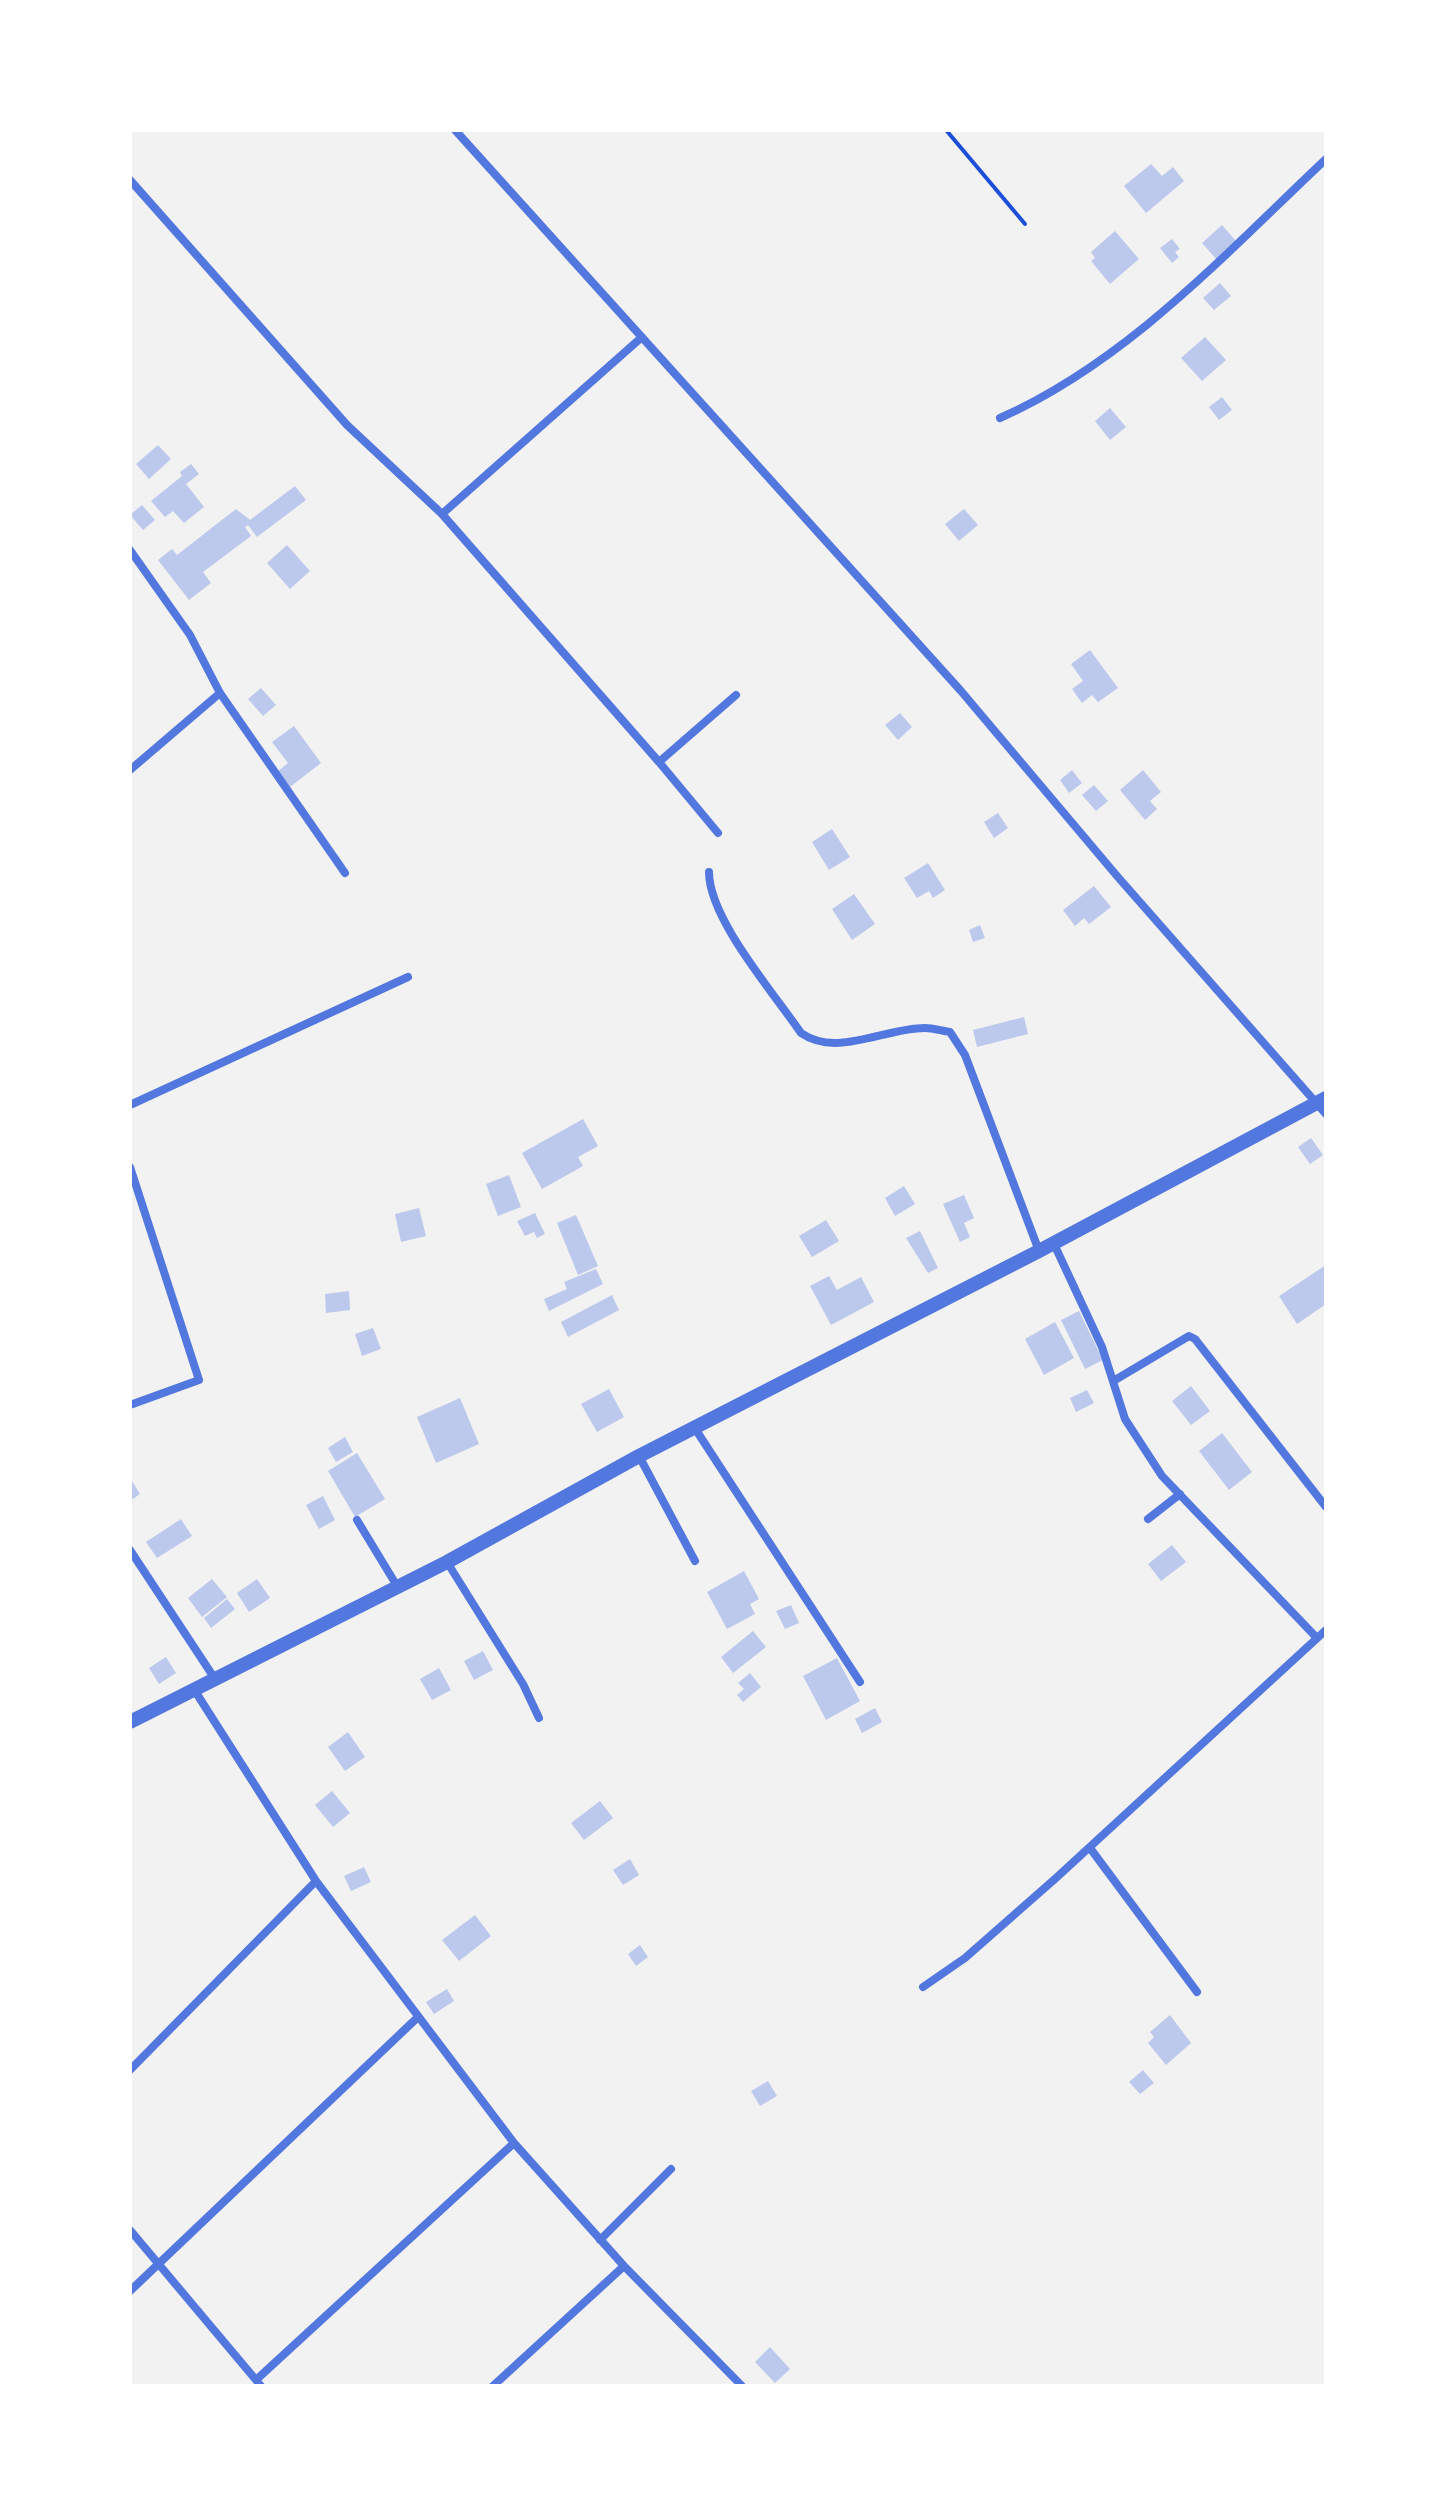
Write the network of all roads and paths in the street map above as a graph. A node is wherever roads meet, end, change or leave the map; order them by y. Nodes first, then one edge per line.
1 (455, 130) edge
2 (946, 130) edge
3 (1326, 159) edge
4 (130, 180) edge
5 (1025, 224) dead end
6 (642, 337) junction
7 (1000, 418) dead end
8 (442, 514) junction
9 (130, 550) edge
10 (220, 693) junction
11 (736, 695) dead end
12 (659, 762) junction
13 (130, 770) edge
14 (718, 833) dead end
15 (709, 872) dead end
16 (345, 873) dead end
17 (408, 977) dead end
18 (130, 1105) edge
19 (1323, 1105) edge
20 (130, 1167) edge
21 (1054, 1244) junction
22 (1039, 1251) junction
23 (1115, 1380) junction
24 (130, 1405) edge
25 (696, 1430) junction
26 (639, 1456) junction
27 (1180, 1494) junction
28 (1326, 1507) edge
29 (1148, 1519) dead end
30 (357, 1520) dead end
31 (130, 1550) edge
32 (695, 1561) dead end
33 (447, 1562) junction
34 (397, 1586) junction
35 (1326, 1630) edge
36 (1316, 1637) junction
37 (215, 1679) junction
38 (860, 1682) dead end
39 (195, 1691) junction
40 (539, 1718) dead end
41 (130, 1722) edge
42 (1090, 1848) junction
43 (316, 1881) junction
44 (923, 1987) dead end
45 (1197, 1992) dead end
46 (418, 2017) junction
47 (130, 2070) edge
48 (514, 2143) junction
49 (671, 2169) dead end
50 (130, 2230) edge
51 (600, 2240) junction
52 (158, 2264) junction
53 (624, 2266) junction
54 (130, 2291) edge
55 (259, 2383) edge
56 (493, 2386) edge
57 (742, 2386) edge

1 - 6 street
2 - 5 path
3 - 7 street
4 - 8 street
6 - 8 street
6 - 19 street
8 - 12 street
9 - 10 street
10 - 13 street
10 - 16 street
11 - 12 street
12 - 14 street
15 - 22 street
17 - 18 street
19 - 21 street
20 - 24 street
21 - 22 street
21 - 23 street
22 - 25 street
23 - 27 street
23 - 28 street
25 - 26 street
25 - 38 street
26 - 32 street
26 - 33 street
27 - 29 street
27 - 36 street
30 - 34 street
31 - 37 street
33 - 34 street
33 - 40 street
34 - 37 street
35 - 36 street
36 - 42 street
37 - 39 street
39 - 41 street
39 - 43 street
42 - 44 street
42 - 45 street
43 - 46 street
43 - 47 street
46 - 48 street
46 - 52 street
48 - 51 street
48 - 55 street
49 - 51 street
50 - 52 street
51 - 53 street
52 - 54 street
52 - 55 street
53 - 56 street
53 - 57 street

